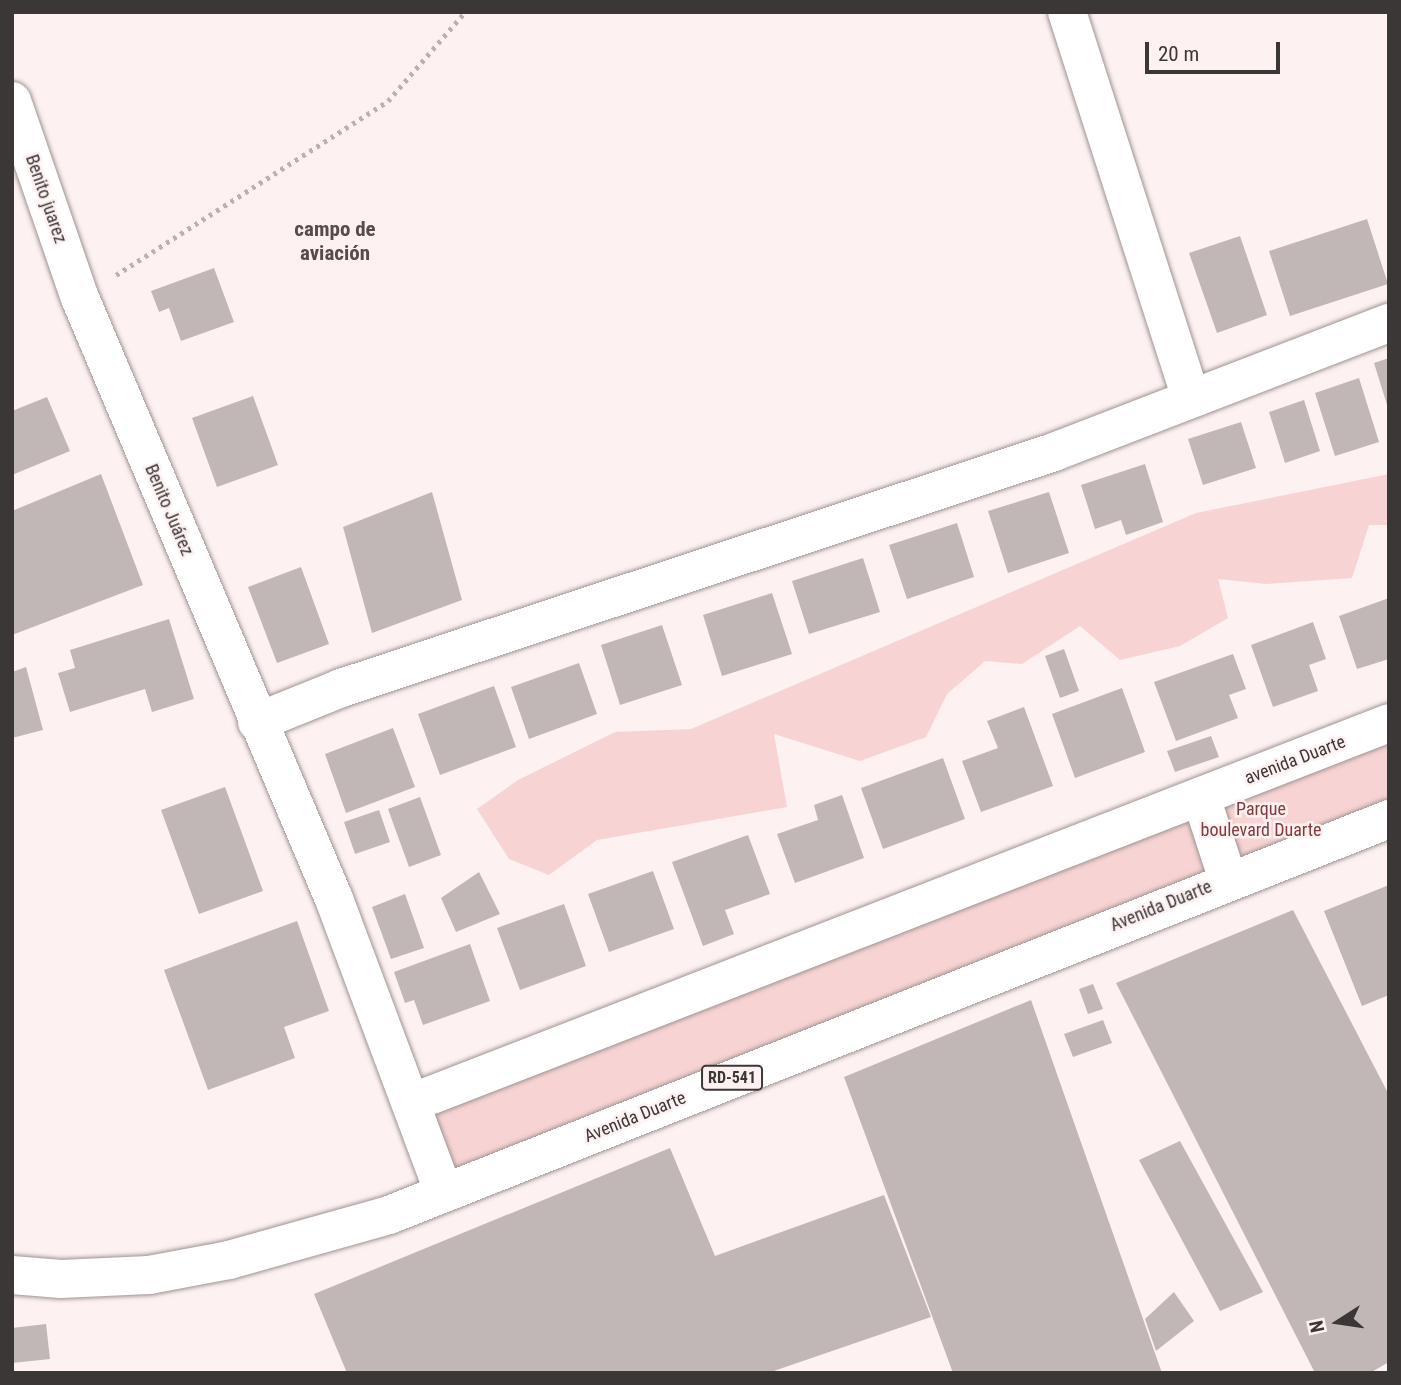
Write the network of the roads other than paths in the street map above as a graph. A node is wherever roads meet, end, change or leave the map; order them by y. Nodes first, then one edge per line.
1 (1067, 12) edge
2 (12, 101) edge
3 (80, 298) joint
4 (1389, 323) edge
5 (1191, 399) junction
6 (257, 722) junction
7 (1389, 723) edge
8 (1201, 797) junction
9 (1389, 819) edge
10 (1228, 880) junction
11 (411, 1103) junction
12 (444, 1193) junction
13 (12, 1275) edge

1 - 5 main road
2 - 3 main road, Benito juarez
3 - 6 main road, Benito Juárez
4 - 5 main road
5 - 6 main road
6 - 11 main road, Benito Juárez
7 - 8 main road, avenida Duarte
8 - 10 main road
8 - 11 main road, avenida Duarte
9 - 10 main road, Avenida Duarte / RD-541
10 - 12 main road, Avenida Duarte / RD-541
11 - 12 main road, Benito Juárez
12 - 13 main road, Avenida Duarte / RD-541

